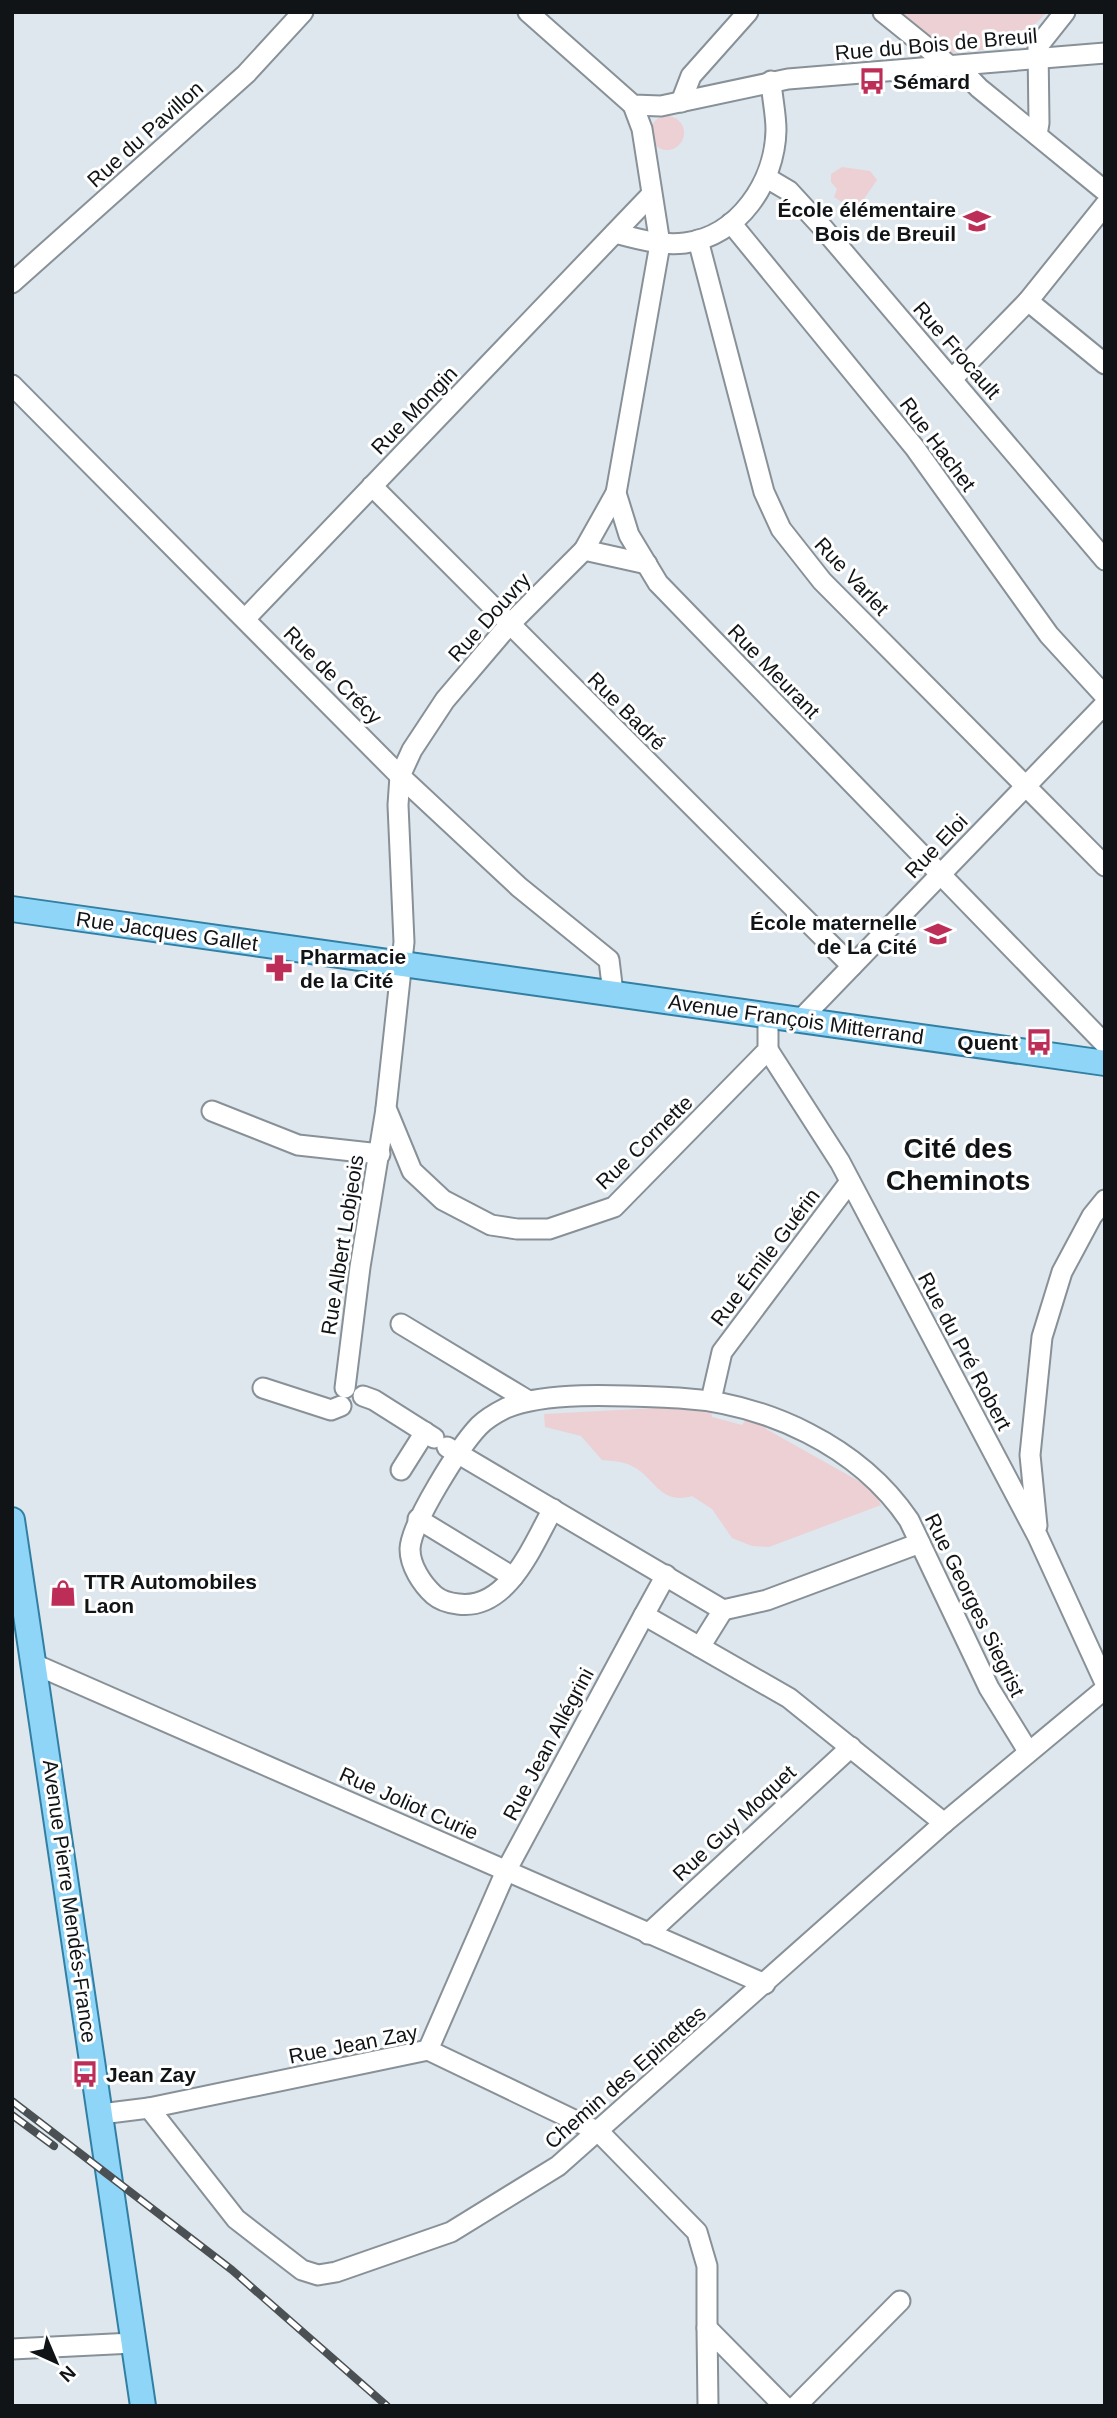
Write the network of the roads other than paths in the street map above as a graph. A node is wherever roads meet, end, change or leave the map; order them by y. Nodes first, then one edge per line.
1 (303, 12) edge
2 (528, 12) edge
3 (748, 12) edge
4 (883, 12) edge
5 (1065, 12) edge
6 (1105, 53) edge
7 (1039, 58) junction
8 (955, 66) junction
9 (771, 81) junction
10 (681, 102) junction
11 (633, 106) junction
12 (1037, 135) junction
13 (766, 178) junction
14 (1102, 182) edge
15 (651, 195) junction
16 (1105, 205) edge
17 (731, 223) junction
18 (615, 233) junction
19 (698, 240) junction
20 (660, 244) junction
21 (12, 283) edge
22 (1028, 301) junction
23 (1105, 364) edge
24 (952, 379) junction
25 (12, 385) edge
26 (372, 486) junction
27 (616, 493) junction
28 (584, 550) junction
29 (1105, 560) edge
30 (646, 564) junction
31 (245, 619) junction
32 (508, 626) junction
33 (1105, 696) edge
34 (1105, 704) edge
35 (400, 776) junction
36 (1025, 787) junction
37 (1105, 866) edge
38 (939, 876) junction
39 (12, 909) edge
40 (403, 964) junction
41 (852, 966) junction
42 (613, 993) junction
43 (768, 1015) junction
44 (800, 1020) junction
45 (1105, 1044) edge
46 (768, 1050) junction
47 (1105, 1063) edge
48 (386, 1108) junction
49 (212, 1111) dead end
50 (378, 1163) junction
51 (412, 1171) junction
52 (849, 1183) junction
53 (1105, 1200) edge
54 (401, 1324) dead end
55 (263, 1388) dead end
56 (343, 1397) junction
57 (527, 1400) junction
58 (711, 1400) junction
59 (441, 1443) junction
60 (401, 1470) dead end
61 (553, 1509) junction
62 (12, 1520) edge
63 (418, 1520) junction
64 (1038, 1537) junction
65 (920, 1543) junction
66 (15, 1556) edge
67 (666, 1575) junction
68 (513, 1577) junction
69 (723, 1610) junction
70 (644, 1615) junction
71 (700, 1647) junction
72 (34, 1664) junction
73 (1105, 1683) edge
74 (1105, 1689) edge
75 (851, 1747) junction
76 (1028, 1751) junction
77 (944, 1823) junction
78 (506, 1871) junction
79 (648, 1934) junction
80 (765, 1984) junction
81 (428, 2050) junction
82 (149, 2108) junction
83 (101, 2114) junction
84 (599, 2132) junction
85 (900, 2301) dead end
86 (707, 2328) junction
87 (133, 2343) junction
88 (12, 2349) edge
89 (143, 2406) edge
90 (708, 2406) edge
91 (784, 2406) edge
92 (796, 2406) edge

1 - 21 street, Rue du Pavillon
2 - 11 street
3 - 10 street
4 - 8 street
5 - 7 street
6 - 7 street, Rue du Bois de Breuil
7 - 8 street, Rue du Bois de Breuil
7 - 12 street
8 - 9 street, Rue du Bois de Breuil
8 - 12 street
9 - 10 street, Rue du Bois de Breuil
9 - 13 street
10 - 11 street, Rue du Bois de Breuil
11 - 15 street
12 - 14 street
13 - 17 street
13 - 24 street, Rue Frocault
15 - 18 street, Rue Mongin
15 - 20 street
16 - 22 street
17 - 19 street
17 - 33 street, Rue Hachet
18 - 20 street
18 - 26 street, Rue Mongin
19 - 20 street
19 - 36 street, Rue Varlet
20 - 27 street, Rue Meurant
22 - 23 street
22 - 24 street
24 - 29 street, Rue Frocault
25 - 31 street, Rue de Crécy
26 - 31 street, Rue Mongin
26 - 32 street, Rue Badré
27 - 28 street, Rue Douvry
27 - 30 street, Rue Meurant
28 - 30 street
28 - 32 street, Rue Douvry
30 - 38 street, Rue Meurant
31 - 35 street, Rue de Crécy
32 - 35 street, Rue Douvry
32 - 41 street, Rue Badré
34 - 36 street, Rue Eloi
35 - 40 street, Rue Cornette
35 - 42 street, Rue de Crécy
36 - 37 street, Rue Varlet
36 - 38 street, Rue Eloi
38 - 41 street, Rue Eloi
38 - 45 street, Rue Meurant
39 - 40 main road, Rue Jacques Gallet
40 - 42 main road, Rue Jacques Gallet
40 - 48 street, Rue Cornette
41 - 44 street, Rue Eloi
42 - 43 main road, Avenue François Mitterrand
43 - 44 main road, Avenue François Mitterrand
43 - 46 street
44 - 47 main road, Avenue François Mitterrand
46 - 51 street, Rue Cornette
46 - 52 street, Rue du Pré Robert
48 - 50 street, Rue Albert Lobjeois
48 - 51 street, Rue Cornette
49 - 50 street
50 - 51 street
50 - 56 street, Rue Albert Lobjeois
52 - 58 street, Rue Émile Guérin
52 - 64 street, Rue du Pré Robert
53 - 64 street
54 - 57 street
55 - 56 street
56 - 59 street
57 - 58 street, Rue Georges Siegrist
57 - 59 street, Rue Georges Siegrist
58 - 65 street, Rue Georges Siegrist
59 - 60 street
59 - 61 street
59 - 63 street
61 - 67 street
61 - 68 street
62 - 66 main road, Avenue Pierre Mendés-France
63 - 68 street
63 - 68 street
64 - 73 street, Rue du Pré Robert
65 - 69 street
65 - 76 street, Rue Georges Siegrist
66 - 72 main road, Avenue Pierre Mendés-France
67 - 69 street
67 - 70 street, Rue Jean Allégrini
69 - 71 street
70 - 71 street
70 - 78 street, Rue Jean Allégrini
71 - 75 street
72 - 78 street, Rue Joliot Curie
72 - 83 main road, Avenue Pierre Mendés-France
74 - 76 street, Chemin des Epinettes
75 - 77 street
75 - 79 street, Rue Guy Moquet
76 - 77 street, Chemin des Epinettes
77 - 80 street, Chemin des Epinettes
78 - 79 street, Rue Joliot Curie
78 - 81 street, Rue Jean Allégrini
79 - 80 street, Rue Joliot Curie
80 - 84 street, Chemin des Epinettes
81 - 82 street, Rue Jean Zay
81 - 84 street, Rue Jean Zay
82 - 83 street, Rue Jean Zay
82 - 84 street, Chemin des Epinettes
83 - 87 main road, Avenue Pierre Mendés-France
84 - 86 street, Rue Jean Zay
85 - 92 street
86 - 90 street, Rue Jean Zay
86 - 91 street
87 - 88 street
87 - 89 main road, Avenue Pierre Mendés-France

